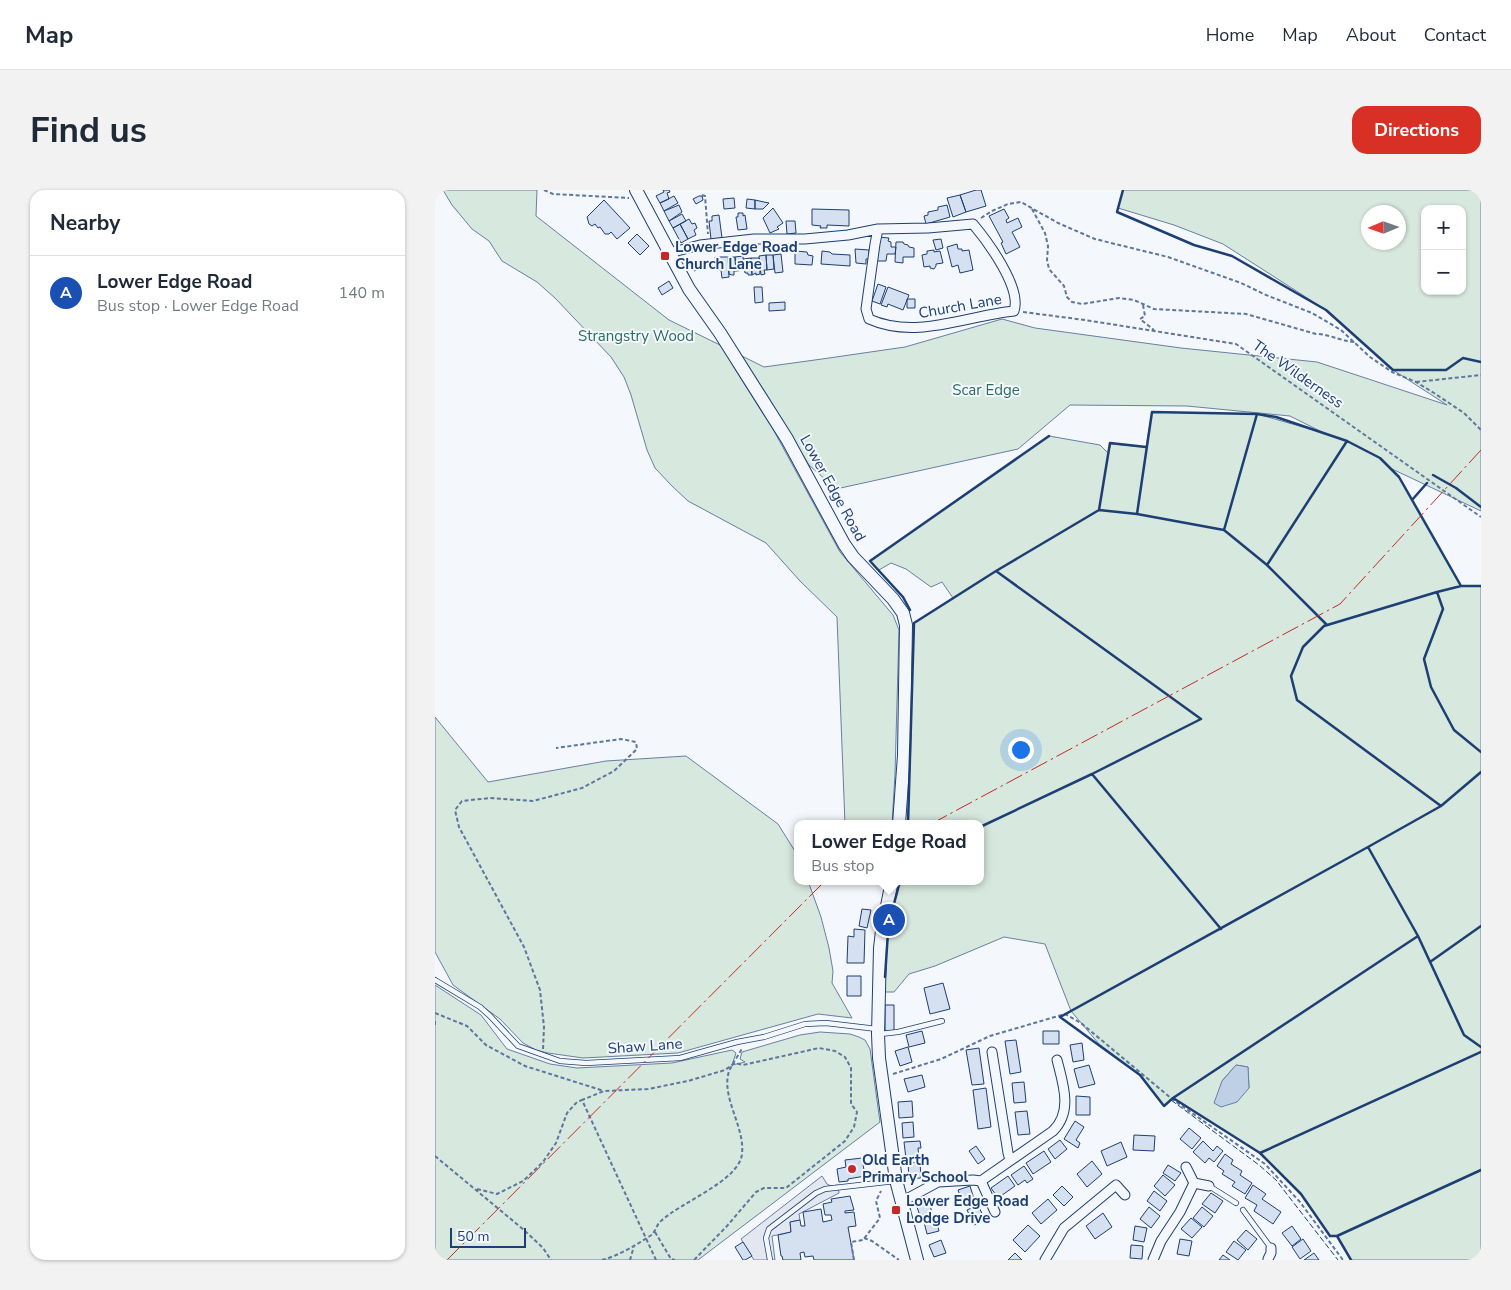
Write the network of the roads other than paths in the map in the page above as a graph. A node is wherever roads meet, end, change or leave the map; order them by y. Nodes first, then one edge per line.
1 (638, 194) edge
2 (878, 229) junction
3 (669, 252) junction
4 (899, 820) edge
5 (891, 885) edge
6 (435, 980) edge
7 (942, 1021) dead end
8 (878, 1032) junction
9 (992, 1052) dead end
10 (1057, 1060) dead end
11 (1010, 1160) junction
12 (1185, 1167) dead end
13 (891, 1181) junction
14 (981, 1181) junction
15 (1194, 1183) junction
16 (1209, 1186) joint
17 (1125, 1195) dead end
18 (901, 1202) junction
19 (1236, 1203) dead end
20 (1243, 1210) dead end
21 (995, 1212) dead end
22 (1271, 1248) joint
23 (770, 1260) edge
24 (917, 1260) edge
25 (1045, 1260) edge
26 (1153, 1260) edge
27 (1271, 1260) edge

1 - 3 street, Lower Edge Road
2 - 2 street, Church Lane
2 - 3 street
3 - 4 street, Lower Edge Road
5 - 8 street
6 - 8 lane, Shaw Lane
7 - 8 lane, Shaw Lane
8 - 13 street
9 - 11 street
10 - 11 street
11 - 14 street
12 - 15 street
13 - 18 street
13 - 23 lane
14 - 18 street
14 - 21 street
15 - 16 street
15 - 26 street
16 - 19 lane
17 - 25 street
18 - 24 street
20 - 22 lane
22 - 27 street

